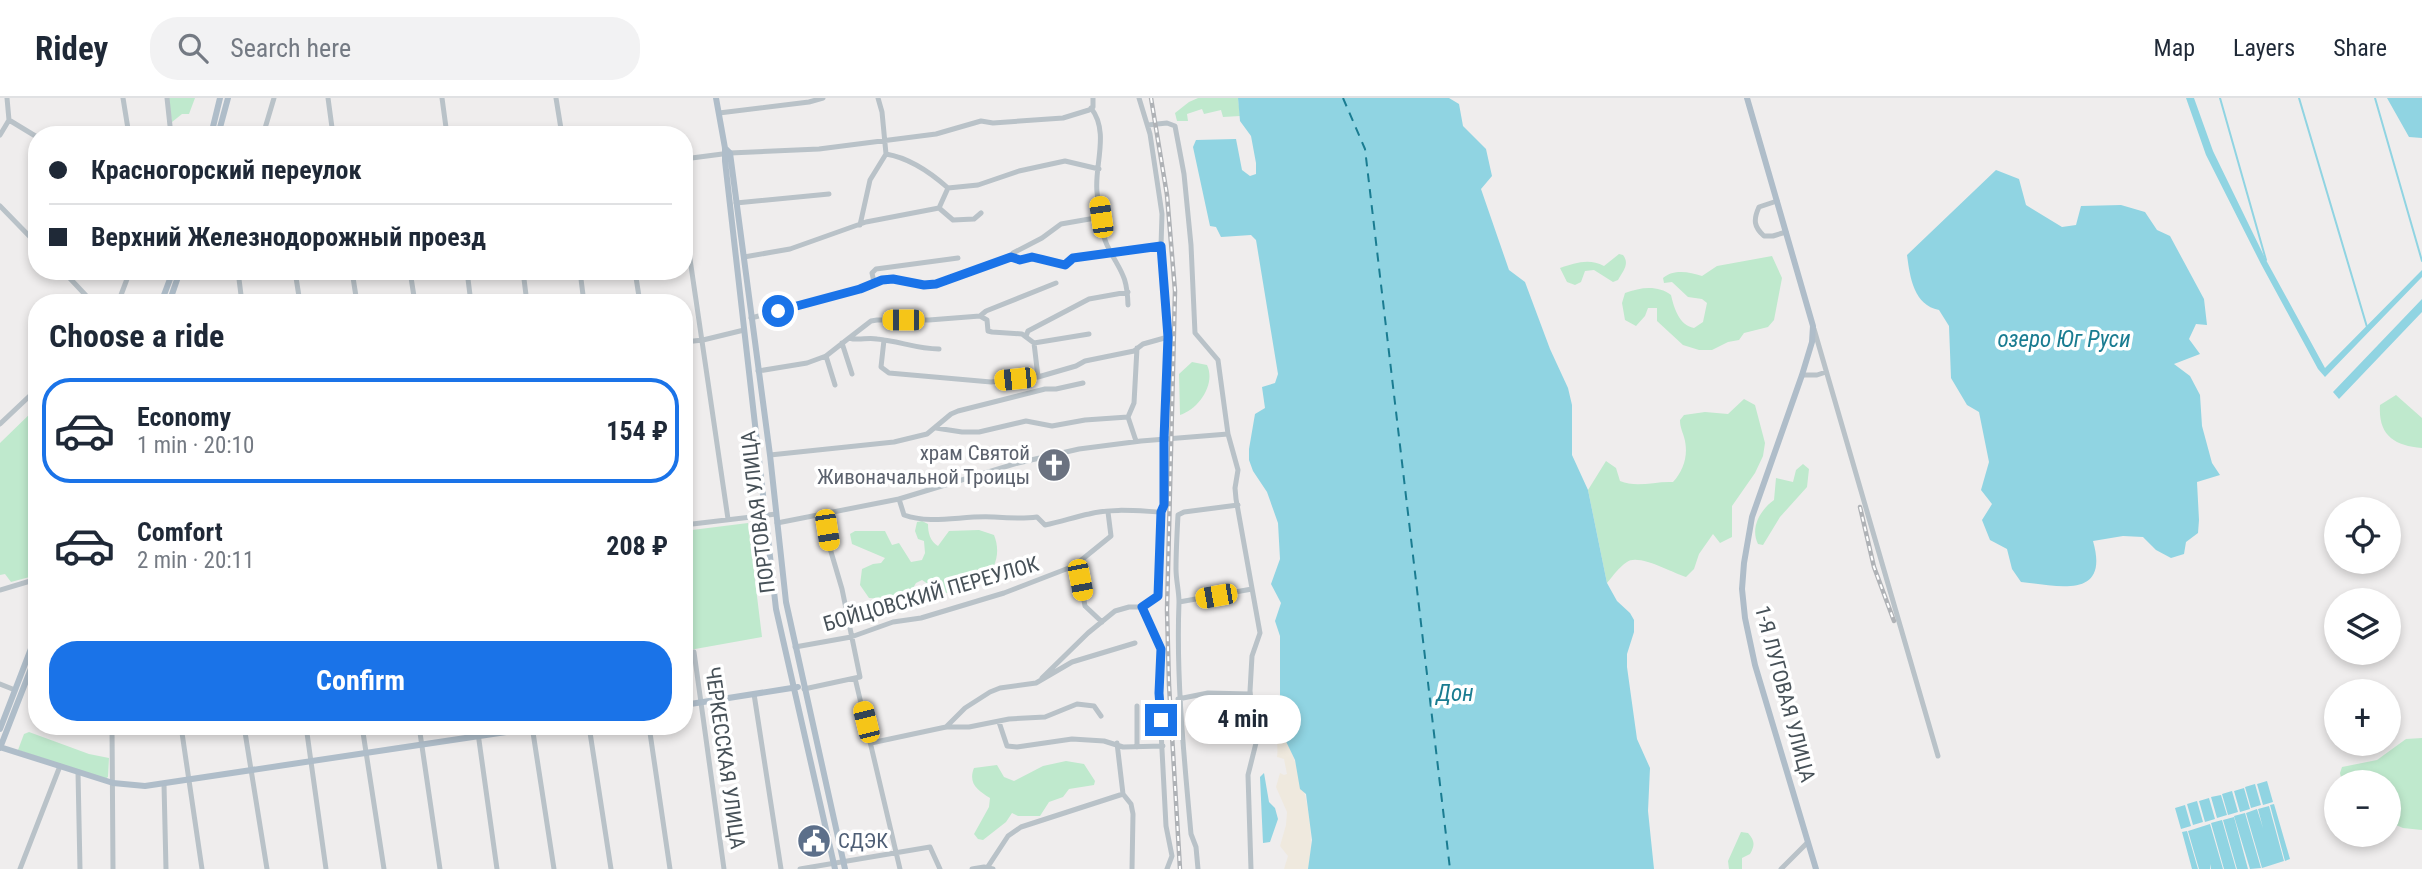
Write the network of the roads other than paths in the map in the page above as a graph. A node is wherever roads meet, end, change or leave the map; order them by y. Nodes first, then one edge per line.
1 (7, 98) edge
2 (122, 98) edge
3 (167, 98) edge
4 (220, 98) edge
5 (228, 98) edge
6 (274, 98) edge
7 (328, 98) edge
8 (442, 98) edge
9 (556, 98) edge
10 (716, 98) edge
11 (823, 98) edge
12 (878, 98) edge
13 (1093, 98) edge
14 (1139, 98) edge
15 (1747, 98) edge
16 (1091, 108) junction
17 (719, 113) junction
18 (9, 120) junction
19 (1148, 125) junction
20 (127, 126) edge
21 (170, 126) edge
22 (213, 126) edge
23 (220, 126) edge
24 (266, 126) edge
25 (332, 126) edge
26 (446, 126) edge
27 (561, 126) edge
28 (28, 131) edge
29 (0, 135) edge
30 (886, 140) junction
31 (726, 152) junction
32 (886, 153) junction
33 (693, 158) edge
34 (1099, 169) junction
35 (948, 188) junction
36 (829, 194) dead end
37 (1777, 201) junction
38 (736, 203) junction
39 (0, 206) edge
40 (939, 208) junction
41 (981, 213) dead end
42 (1101, 217) junction
43 (860, 225) junction
44 (1786, 232) junction
45 (28, 235) edge
46 (1161, 246) junction
47 (1112, 253) junction
48 (744, 257) junction
49 (1011, 257) junction
50 (958, 258) dead end
51 (693, 276) edge
52 (71, 280) edge
53 (874, 282) junction
54 (1055, 284) dead end
55 (1128, 292) junction
56 (85, 294) edge
57 (1128, 305) dead end
58 (980, 316) junction
59 (751, 318) junction
60 (1813, 326) junction
61 (744, 330) junction
62 (1089, 334) dead end
63 (1026, 336) junction
64 (1168, 337) junction
65 (849, 338) junction
66 (703, 340) junction
67 (884, 340) junction
68 (693, 341) edge
69 (842, 343) junction
70 (1034, 343) junction
71 (1137, 348) junction
72 (939, 349) dead end
73 (826, 356) junction
74 (758, 372) junction
75 (1826, 372) junction
76 (852, 374) dead end
77 (1802, 375) junction
78 (1038, 377) junction
79 (1083, 383) dead end
80 (835, 386) dead end
81 (28, 398) edge
82 (1128, 417) junction
83 (0, 424) edge
84 (936, 428) junction
85 (1228, 434) junction
86 (1164, 439) junction
87 (1136, 441) junction
88 (770, 456) junction
89 (899, 499) junction
90 (1238, 505) junction
91 (1108, 512) junction
92 (1161, 512) junction
93 (776, 514) junction
94 (766, 515) junction
95 (825, 515) junction
96 (728, 519) junction
97 (693, 523) edge
98 (777, 523) junction
99 (1074, 566) junction
100 (28, 582) edge
101 (1252, 589) junction
102 (0, 590) edge
103 (784, 590) junction
104 (774, 593) junction
105 (1179, 602) junction
106 (1142, 607) junction
107 (1102, 622) junction
108 (851, 637) junction
109 (1135, 643) dead end
110 (795, 647) junction
111 (694, 652) dead end
112 (28, 656) edge
113 (28, 676) edge
114 (855, 678) junction
115 (1041, 681) junction
116 (0, 684) edge
117 (794, 688) junction
118 (804, 688) junction
119 (15, 690) junction
120 (754, 694) junction
121 (1250, 694) junction
122 (1178, 699) junction
123 (702, 702) junction
124 (693, 704) edge
125 (1137, 706) dead end
126 (1101, 716) dead end
127 (999, 722) junction
128 (946, 727) junction
129 (0, 729) edge
130 (112, 735) edge
131 (182, 735) edge
132 (245, 735) edge
133 (307, 735) edge
134 (363, 735) edge
135 (420, 735) edge
136 (484, 735) edge
137 (533, 735) edge
138 (590, 735) edge
139 (650, 735) edge
140 (478, 736) junction
141 (871, 743) junction
142 (1116, 743) junction
143 (422, 744) junction
144 (1163, 746) junction
145 (0, 747) edge
146 (1137, 747) junction
147 (366, 753) junction
148 (1938, 757) dead end
149 (311, 761) junction
150 (60, 766) junction
151 (251, 771) junction
152 (78, 772) junction
153 (189, 780) junction
154 (113, 783) junction
155 (164, 783) junction
156 (1123, 794) junction
157 (1807, 843) junction
158 (896, 851) junction
159 (844, 865) edge
160 (835, 866) edge
161 (990, 868) edge
162 (20, 869) edge
163 (79, 869) edge
164 (113, 869) edge
165 (166, 869) edge
166 (202, 869) edge
167 (267, 869) edge
168 (326, 869) edge
169 (384, 869) edge
170 (440, 869) edge
171 (497, 869) edge
172 (554, 869) edge
173 (611, 869) edge
174 (670, 869) edge
175 (724, 869) edge
176 (781, 869) edge
177 (800, 869) edge
178 (900, 869) edge
179 (940, 869) edge
180 (972, 869) edge
181 (1132, 869) edge
182 (1167, 869) edge
183 (1198, 869) edge
184 (1251, 869) edge
185 (1781, 869) edge
186 (1816, 869) edge

1 - 18 street
2 - 20 street
3 - 21 street
4 - 22 main road
5 - 23 main road
6 - 24 street
7 - 25 street
8 - 26 street
9 - 27 street
10 - 17 main road, ПОРТОВАЯ УЛИЦА
11 - 17 street
12 - 30 street
13 - 16 street
14 - 19 street
15 - 37 main road, 1-Я ЛУГОВАЯ УЛИЦА
16 - 30 street
16 - 34 street
17 - 31 main road, ПОРТОВАЯ УЛИЦА
18 - 28 street
18 - 29 street
19 - 46 street
19 - 85 street
30 - 31 street
30 - 32 street
31 - 33 street
31 - 38 main road, ПОРТОВАЯ УЛИЦА
31 - 61 main road, ПОРТОВАЯ УЛИЦА
32 - 35 street
32 - 43 street
34 - 35 street
34 - 42 street
35 - 40 street
36 - 38 street
37 - 44 main road, 1-Я ЛУГОВАЯ УЛИЦА
37 - 44 street
38 - 48 main road, ПОРТОВАЯ УЛИЦА
39 - 45 street
40 - 41 street
40 - 43 street
42 - 47 street
42 - 49 street
43 - 48 street
44 - 60 main road, 1-Я ЛУГОВАЯ УЛИЦА
46 - 47 street
46 - 64 street
47 - 49 street
47 - 55 street
48 - 59 main road, ПОРТОВАЯ УЛИЦА
49 - 53 street
50 - 53 street
51 - 66 street
52 - 56 street
53 - 59 street
54 - 58 street
55 - 57 street
55 - 63 street
58 - 63 street
58 - 65 street
59 - 74 main road, ПОРТОВАЯ УЛИЦА
60 - 75 street, 1-Я ЛУГОВАЯ УЛИЦА
60 - 77 main road, 1-Я ЛУГОВАЯ УЛИЦА
61 - 66 street
61 - 94 main road, ПОРТОВАЯ УЛИЦА
62 - 70 street
63 - 70 street
64 - 71 street
64 - 86 street
65 - 67 street
65 - 69 street
66 - 68 street
66 - 96 street
67 - 72 street
67 - 78 street
69 - 73 street
69 - 76 street
70 - 78 street
71 - 78 street
71 - 82 street
73 - 74 street
73 - 80 street
74 - 88 main road, ПОРТОВАЯ УЛИЦА
75 - 77 street
75 - 148 street, 1-Я ЛУГОВАЯ УЛИЦА
77 - 157 main road, 1-Я ЛУГОВАЯ УЛИЦА
79 - 84 street
81 - 83 street
82 - 84 street
82 - 87 street
84 - 88 street
85 - 86 street
85 - 90 street
86 - 87 street
86 - 92 street
87 - 89 street
88 - 93 main road, ПОРТОВАЯ УЛИЦА
89 - 91 street
89 - 95 street
90 - 101 street
90 - 105 street
91 - 92 street
91 - 99 street, БОЙЦОВСКИЙ ПЕРЕУЛОК
92 - 106 street
93 - 94 street
93 - 98 main road, ПОРТОВАЯ УЛИЦА
94 - 96 street
94 - 104 main road, ПОРТОВАЯ УЛИЦА
95 - 98 street
95 - 108 street
96 - 97 street
98 - 103 main road, ПОРТОВАЯ УЛИЦА
99 - 107 street
99 - 108 street, БОЙЦОВСКИЙ ПЕРЕУЛОК
100 - 102 street
101 - 105 street
101 - 121 street
103 - 104 main road
103 - 110 main road, ПОРТОВАЯ УЛИЦА
104 - 117 main road, ПОРТОВАЯ УЛИЦА
105 - 122 street
106 - 107 street
106 - 144 street
107 - 115 street
108 - 110 street, БОЙЦОВСКИЙ ПЕРЕУЛОК
108 - 114 street
109 - 115 street
110 - 118 main road, ПОРТОВАЯ УЛИЦА
111 - 123 street, ЧЕРКЕССКАЯ УЛИЦА
112 - 119 main road
113 - 145 main road
114 - 118 street
114 - 141 street
115 - 128 street
116 - 119 street
117 - 118 main road
117 - 120 main road
117 - 160 main road, ПОРТОВАЯ УЛИЦА
118 - 159 main road, ПОРТОВАЯ УЛИЦА
119 - 129 main road
120 - 123 main road
120 - 176 street
121 - 122 street
121 - 184 street
122 - 183 street
123 - 124 main road
123 - 175 street, ЧЕРКЕССКАЯ УЛИЦА
125 - 146 street
126 - 127 street
127 - 128 street
127 - 142 street
128 - 141 street
130 - 154 street
131 - 153 street
132 - 151 street
133 - 149 street
134 - 147 street
135 - 143 street
136 - 140 main road
137 - 172 street
138 - 173 street
139 - 174 street
140 - 143 main road
140 - 171 street
141 - 158 street
142 - 146 street
142 - 156 street
143 - 147 main road
143 - 170 street
144 - 146 street
144 - 182 street
145 - 150 main road
147 - 149 main road
147 - 169 street
149 - 151 main road
149 - 168 street
150 - 152 main road
150 - 162 street
151 - 153 main road
151 - 167 street
152 - 154 main road
152 - 163 street
153 - 155 main road
153 - 166 street
154 - 155 main road
154 - 164 street
155 - 165 street
156 - 161 street
156 - 181 street
157 - 185 street
157 - 186 main road, 1-Я ЛУГОВАЯ УЛИЦА
158 - 159 street
158 - 178 street
158 - 179 street
159 - 160 street
160 - 177 street
161 - 180 street

